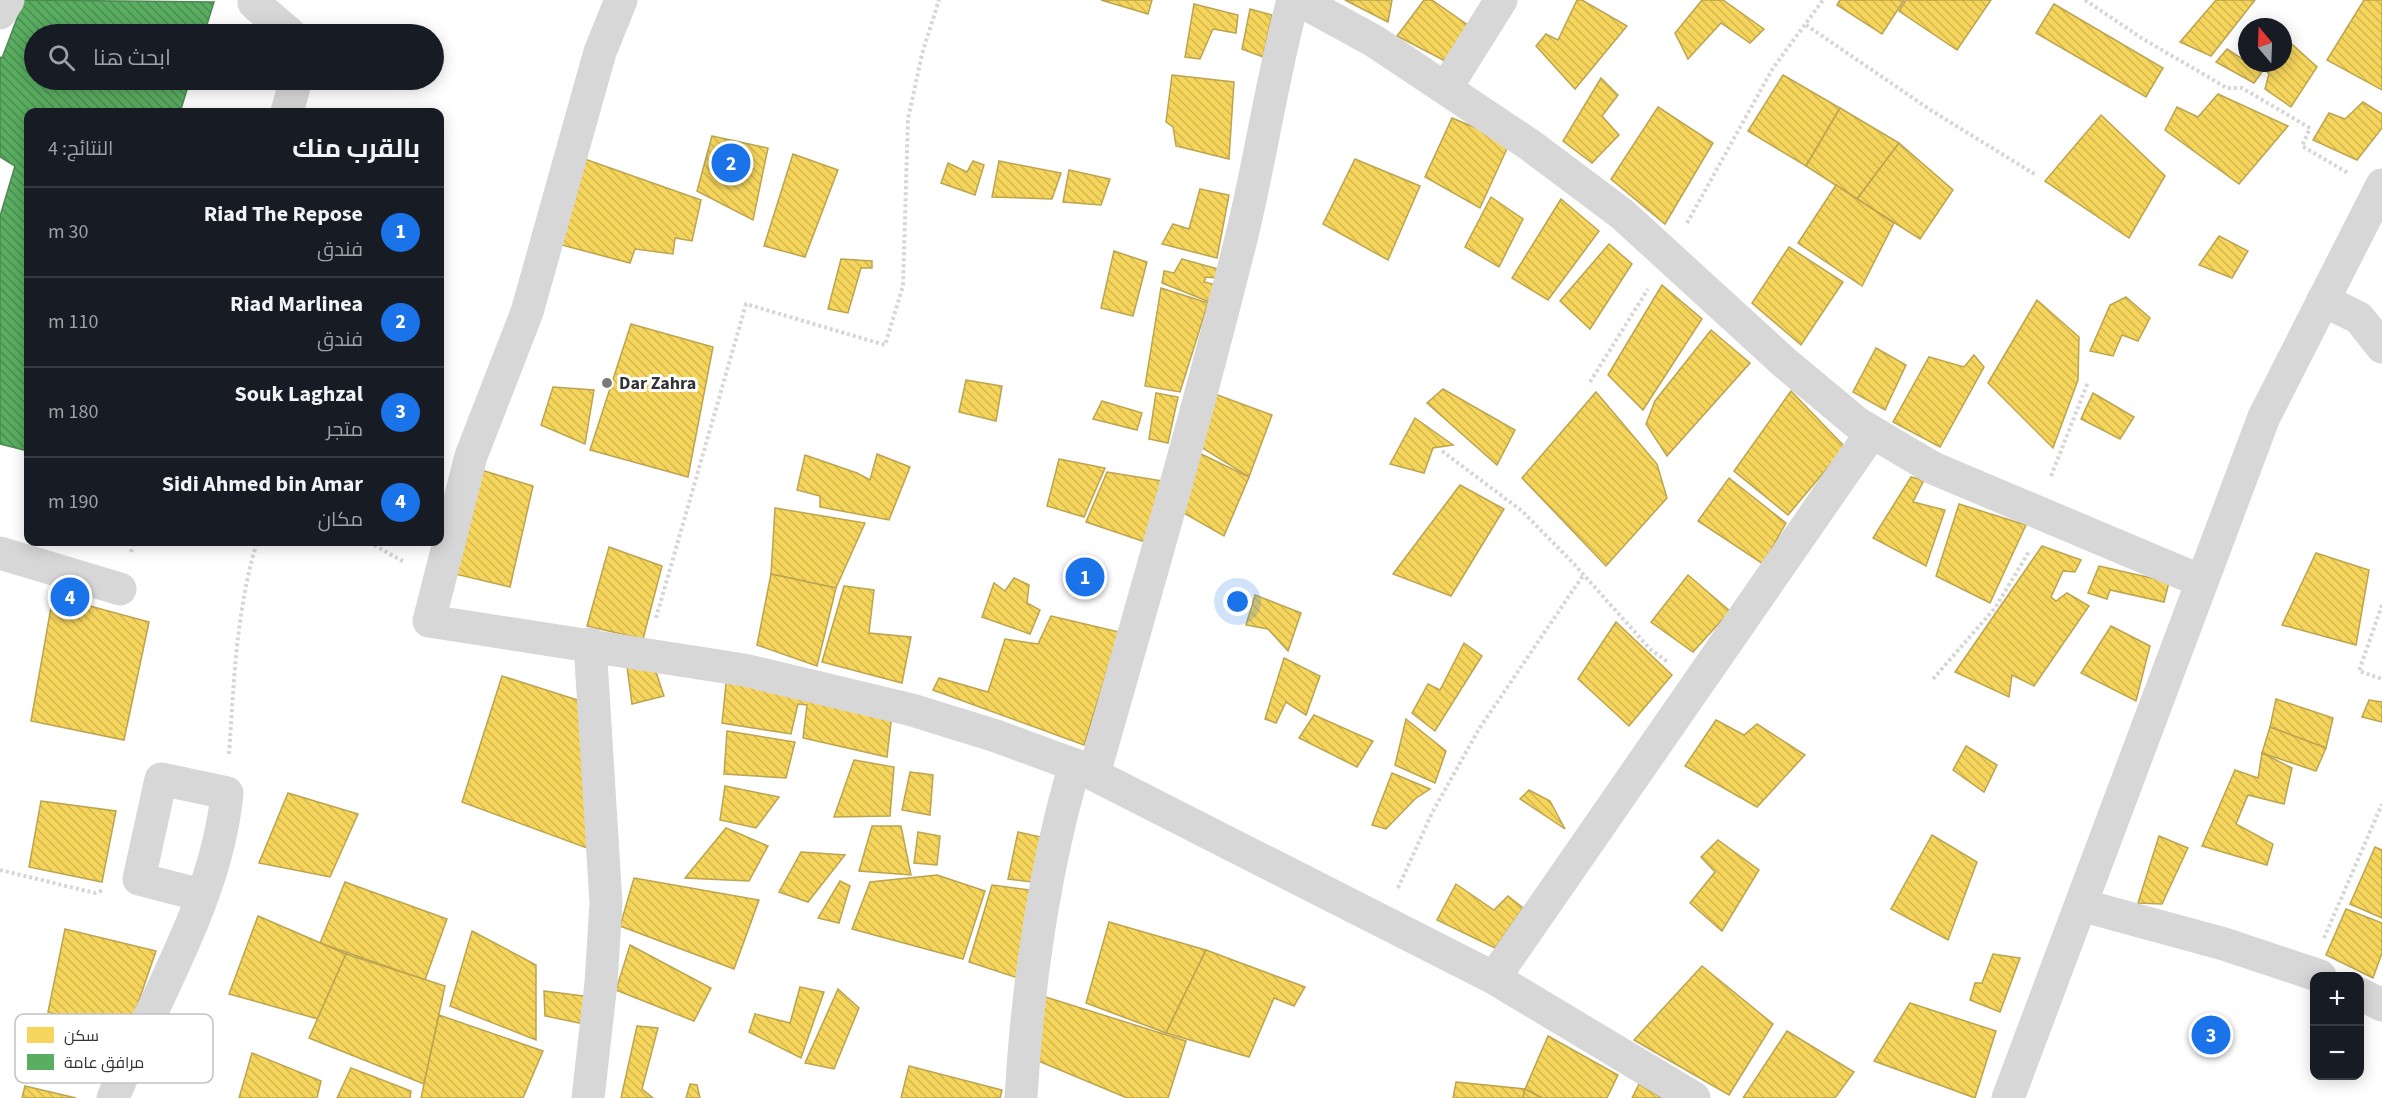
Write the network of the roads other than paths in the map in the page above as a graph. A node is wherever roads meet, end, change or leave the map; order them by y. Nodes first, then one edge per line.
1 (8, 0) edge
2 (621, 0) edge
3 (1293, 0) edge
4 (1299, 0) edge
5 (1501, 0) edge
6 (250, 1) edge
7 (0, 13) edge
8 (278, 24) edge
9 (1446, 88) junction
10 (293, 90) edge
11 (288, 108) edge
12 (2380, 188) edge
13 (2323, 300) junction
14 (2382, 346) edge
15 (1872, 432) junction
16 (0, 552) edge
17 (2201, 580) junction
18 (120, 589) dead end
19 (590, 645) junction
20 (1084, 769) junction
21 (201, 895) junction
22 (2081, 905) junction
23 (2310, 972) edge
24 (1494, 978) junction
25 (2364, 996) edge
26 (2382, 1005) edge
27 (149, 1014) edge
28 (120, 1083) edge
29 (113, 1098) edge
30 (588, 1098) edge
31 (1021, 1098) edge
32 (1694, 1098) edge
33 (2008, 1098) edge

1 - 7 street
2 - 19 street
3 - 20 street
4 - 9 street
5 - 9 street
6 - 8 street
9 - 15 street
10 - 11 street
12 - 13 street
13 - 14 street
13 - 17 street
15 - 17 street
15 - 24 street
16 - 18 street
17 - 22 street
19 - 20 street
19 - 30 street
20 - 24 street
20 - 31 street
21 - 21 street
21 - 27 street
22 - 23 street
22 - 33 street
24 - 32 street
25 - 26 street
28 - 29 street

